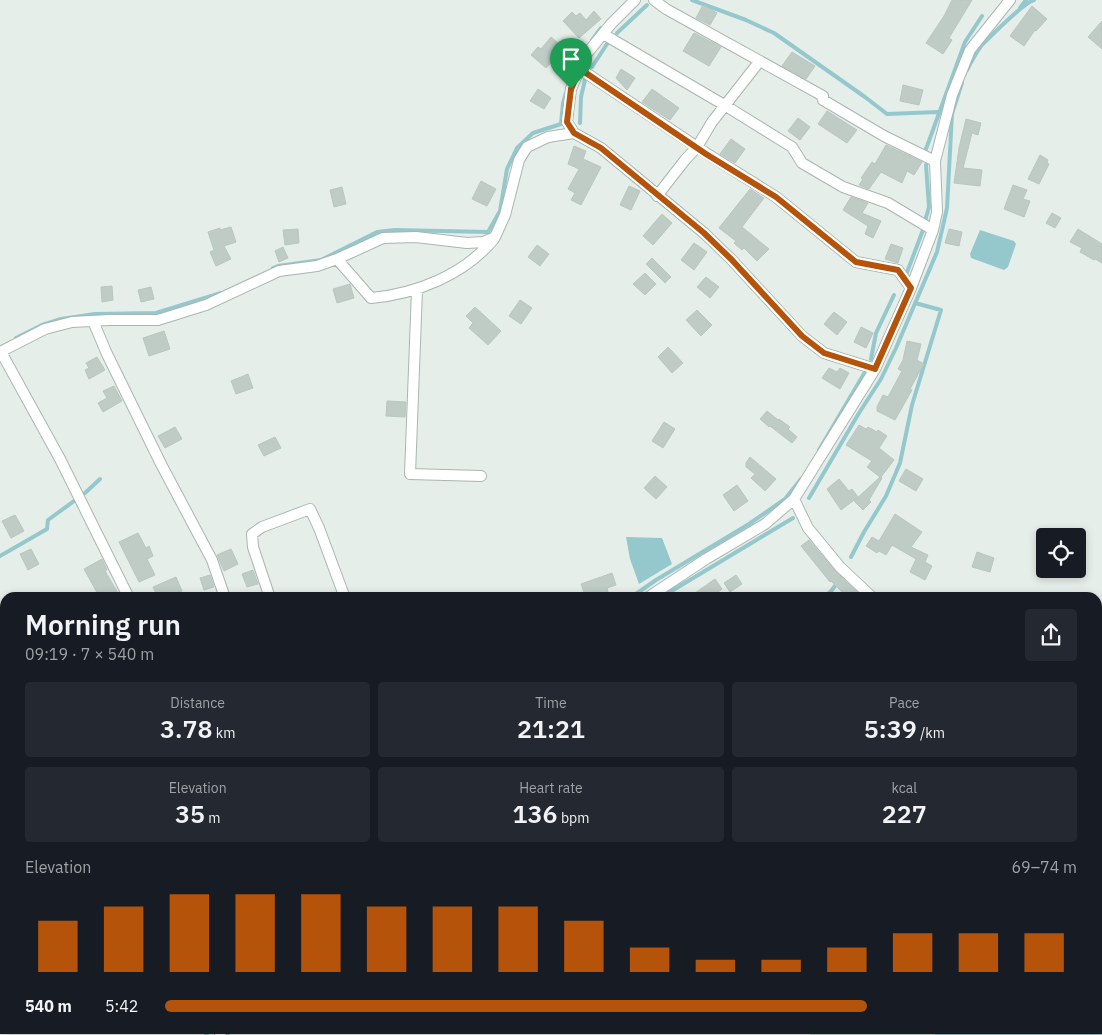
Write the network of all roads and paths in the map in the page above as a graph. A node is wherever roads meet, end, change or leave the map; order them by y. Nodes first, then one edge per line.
1 (635, 0) edge
2 (654, 0) edge
3 (1010, 0) edge
4 (603, 34) junction
5 (759, 62) junction
6 (580, 69) junction
7 (726, 106) junction
8 (574, 133) junction
9 (696, 148) junction
10 (935, 161) junction
11 (657, 196) junction
12 (933, 230) junction
13 (495, 237) junction
14 (337, 260) junction
15 (911, 288) junction
16 (417, 290) junction
17 (93, 321) junction
18 (1, 352) edge
19 (875, 369) junction
20 (481, 476) dead end
21 (794, 499) junction
22 (126, 592) edge
23 (223, 592) edge
24 (268, 592) edge
25 (343, 592) edge
26 (656, 592) edge
27 (867, 592) edge

1 - 4 street
2 - 5 street
3 - 10 street
4 - 6 street
4 - 7 street
5 - 7 street
5 - 10 street
6 - 8 street
6 - 9 street
7 - 9 street
7 - 12 street
8 - 11 street
8 - 13 street
9 - 11 street
9 - 15 street
10 - 12 street
11 - 19 street
12 - 15 street
13 - 14 street
13 - 16 street
14 - 16 street
14 - 17 street
15 - 19 street
16 - 20 street
17 - 18 street
17 - 23 street
18 - 22 street
19 - 21 street
21 - 26 street
21 - 27 street
24 - 25 street

